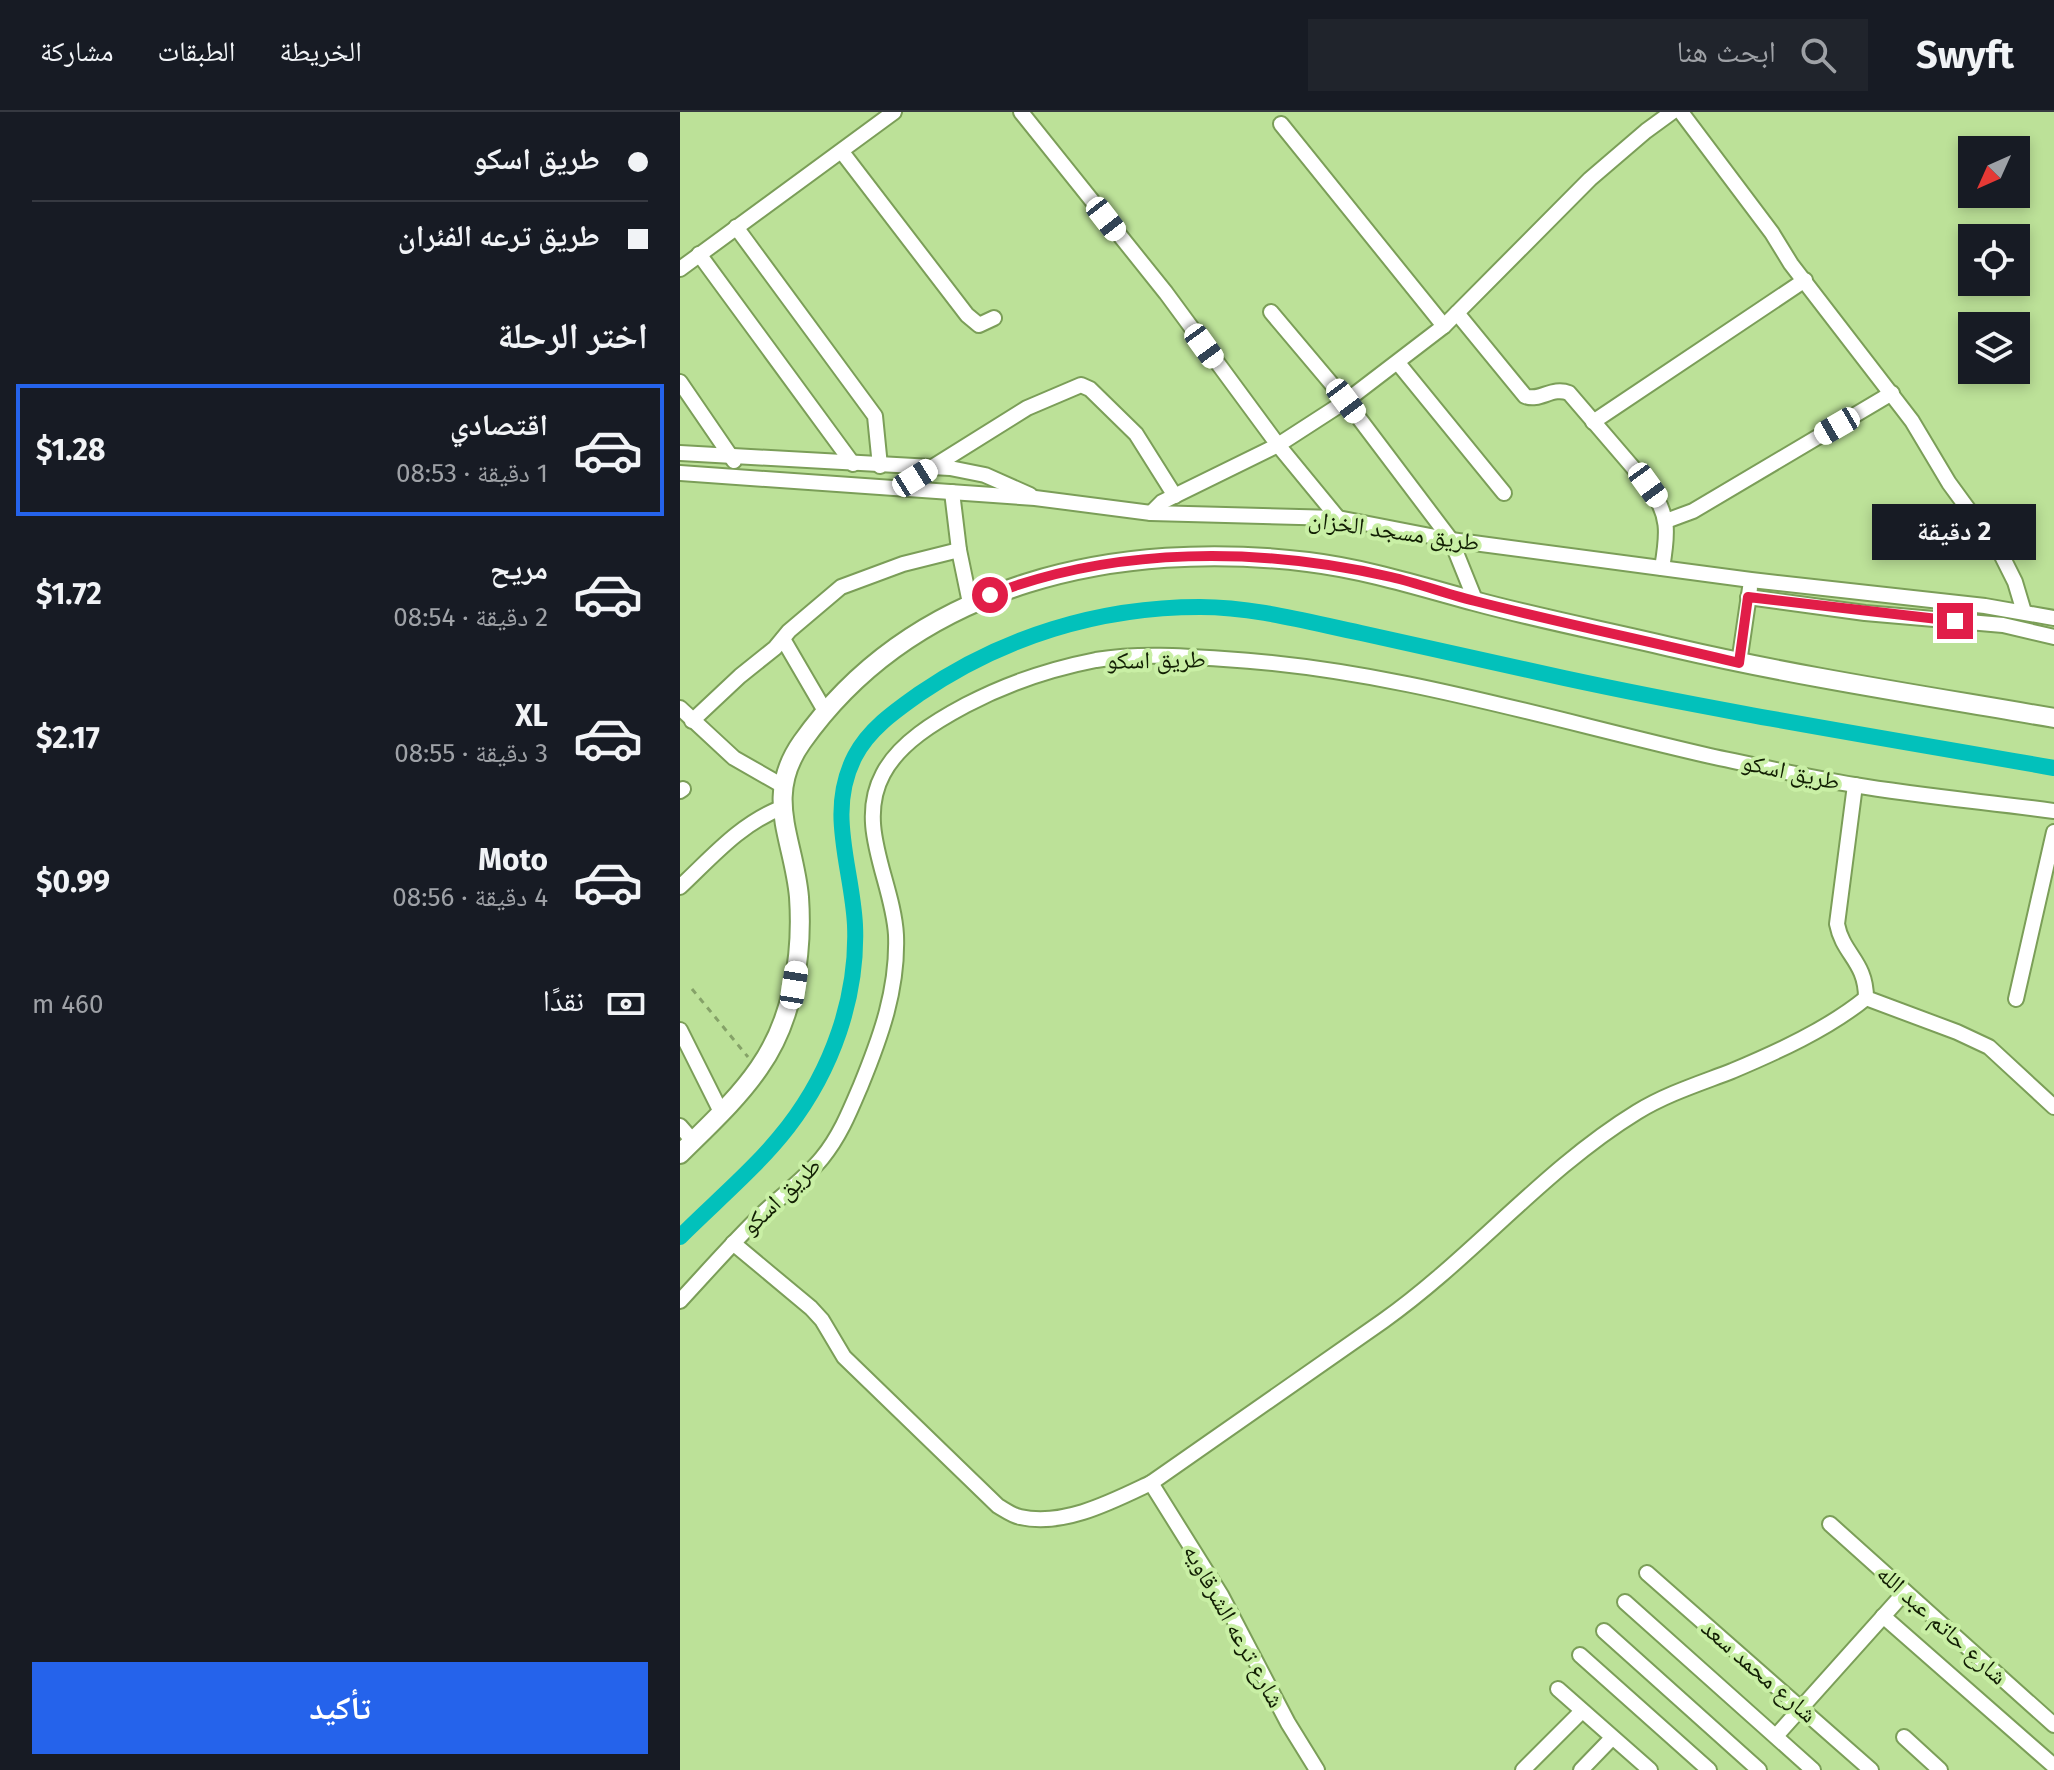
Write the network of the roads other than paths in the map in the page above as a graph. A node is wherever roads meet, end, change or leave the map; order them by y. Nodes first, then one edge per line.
1 (894, 112) edge
2 (1021, 112) edge
3 (1672, 112) edge
4 (1681, 112) edge
5 (1281, 124) dead end
6 (842, 152) junction
7 (736, 227) junction
8 (699, 254) junction
9 (680, 269) edge
10 (1805, 280) junction
11 (1271, 312) dead end
12 (1457, 313) junction
13 (994, 318) dead end
14 (1444, 326) junction
15 (1398, 363) junction
16 (680, 382) edge
17 (1892, 393) junction
18 (1346, 401) junction
19 (1593, 422) junction
20 (1278, 445) junction
21 (680, 453) edge
22 (730, 457) junction
23 (853, 464) junction
24 (880, 466) junction
25 (931, 467) junction
26 (680, 473) edge
27 (744, 477) junction
28 (899, 488) junction
29 (952, 492) junction
30 (1504, 493) dead end
31 (1175, 496) junction
32 (1035, 498) junction
33 (1151, 513) junction
34 (1338, 518) junction
35 (1666, 521) junction
36 (1451, 540) junction
37 (959, 550) junction
38 (1662, 568) junction
39 (1751, 580) junction
40 (1748, 597) junction
41 (1476, 602) junction
42 (970, 603) junction
43 (2024, 612) junction
44 (2054, 618) edge
45 (2054, 637) edge
46 (783, 639) junction
47 (1739, 663) junction
48 (680, 708) edge
49 (825, 711) junction
50 (2054, 718) edge
51 (692, 721) junction
52 (1855, 785) junction
53 (783, 786) junction
54 (781, 808) junction
55 (2054, 811) edge
56 (2054, 832) edge
57 (680, 887) edge
58 (1866, 998) junction
59 (2016, 999) dead end
60 (680, 1030) edge
61 (2054, 1107) edge
62 (721, 1112) junction
63 (680, 1126) edge
64 (686, 1148) edge
65 (733, 1243) junction
66 (680, 1301) edge
67 (1151, 1483) junction
68 (1830, 1524) dead end
69 (1647, 1573) dead end
70 (1905, 1592) junction
71 (1625, 1602) dead end
72 (1883, 1616) junction
73 (1604, 1631) dead end
74 (1580, 1655) dead end
75 (1558, 1689) dead end
76 (1802, 1708) junction
77 (1582, 1711) junction
78 (2054, 1725) edge
79 (1776, 1736) junction
80 (1904, 1737) dead end
81 (1612, 1738) junction
82 (2054, 1766) edge
83 (1644, 1768) edge
84 (1317, 1770) edge
85 (1523, 1770) edge
86 (1581, 1770) edge
87 (1709, 1770) edge
88 (1759, 1770) edge
89 (1813, 1770) edge
90 (1871, 1770) edge
91 (1940, 1770) edge

1 - 6 street
2 - 20 street
3 - 12 street
4 - 10 street
5 - 14 street
6 - 7 street
6 - 13 street
7 - 8 street
7 - 24 street
8 - 9 street
8 - 23 street
10 - 17 street
10 - 19 street
11 - 18 street
12 - 14 street
12 - 19 street
14 - 15 street
15 - 18 street
15 - 30 street
16 - 22 street
17 - 35 street
17 - 43 street
18 - 20 street
18 - 36 street
19 - 35 street
20 - 31 street
20 - 34 street
21 - 22 street, طريق مسجد الخزان
22 - 23 street, طريق مسجد الخزان
22 - 27 street
23 - 24 street, طريق مسجد الخزان
24 - 25 street, طريق مسجد الخزان
25 - 28 street
25 - 31 street
25 - 32 street, طريق مسجد الخزان
26 - 27 street, طريق مسجد الخزان
27 - 28 street, طريق مسجد الخزان
28 - 29 street, طريق مسجد الخزان
29 - 32 street, طريق مسجد الخزان
29 - 37 street
31 - 33 street
32 - 33 street, طريق مسجد الخزان
33 - 34 street, طريق مسجد الخزان
34 - 36 street, طريق مسجد الخزان
35 - 38 street
36 - 38 street, طريق مسجد الخزان
36 - 41 street
37 - 42 street
37 - 46 street
38 - 39 street, طريق مسجد الخزان
39 - 40 street
39 - 43 street, طريق مسجد الخزان
40 - 45 street
40 - 47 street
41 - 42 street
41 - 47 street
42 - 49 street
43 - 44 street, طريق مسجد الخزان
46 - 49 street
46 - 51 street
47 - 50 street
48 - 51 street
49 - 53 street
51 - 53 street
52 - 55 street, طريق اسكو
52 - 58 street
52 - 65 street, طريق اسكو
53 - 54 street
54 - 57 street
54 - 62 street
56 - 59 street
58 - 61 street
58 - 67 street
60 - 62 street
62 - 64 street
63 - 64 street
65 - 66 street, طريق اسكو
65 - 67 street
67 - 84 street, شارع ترعه الشرقاويه
68 - 70 street, شارع حاتم عبد الله
69 - 76 street, شارع محمد سعد
70 - 72 street
70 - 78 street, شارع حاتم عبد الله
71 - 79 street
72 - 76 street
72 - 82 street
73 - 88 street
74 - 87 street
75 - 77 street
76 - 79 street
76 - 90 street, شارع محمد سعد
77 - 81 street
77 - 85 street
79 - 89 street
80 - 91 street
81 - 83 street
81 - 86 street

